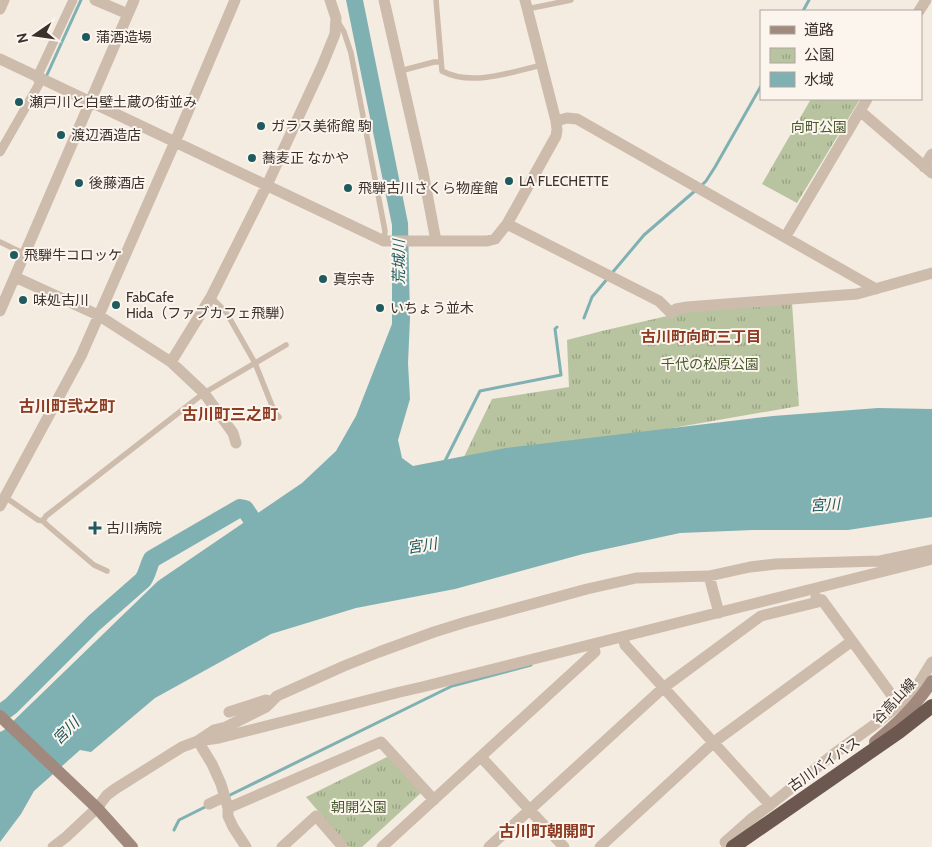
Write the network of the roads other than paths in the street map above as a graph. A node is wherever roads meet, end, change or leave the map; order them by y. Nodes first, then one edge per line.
1 (4, 0) edge
2 (73, 0) edge
3 (95, 0) edge
4 (134, 0) edge
5 (235, 0) edge
6 (330, 0) edge
7 (384, 0) edge
8 (436, 0) edge
9 (571, 0) edge
10 (526, 4) edge
11 (0, 9) edge
12 (128, 14) junction
13 (336, 18) junction
14 (0, 59) edge
15 (441, 62) junction
16 (542, 65) junction
17 (400, 71) junction
18 (41, 79) junction
19 (867, 100) edge
20 (90, 103) junction
21 (860, 111) junction
22 (556, 121) junction
23 (175, 142) junction
24 (0, 152) edge
25 (932, 154) edge
26 (928, 170) edge
27 (267, 185) junction
28 (508, 224) junction
29 (786, 236) junction
30 (384, 241) junction
31 (433, 241) junction
32 (0, 242) edge
33 (25, 254) junction
34 (932, 273) edge
35 (14, 277) junction
36 (876, 289) junction
37 (4, 292) edge
38 (211, 298) junction
39 (0, 311) edge
40 (98, 315) junction
41 (286, 345) dead end
42 (171, 362) junction
43 (255, 363) junction
44 (204, 393) junction
45 (279, 417) dead end
46 (236, 443) dead end
47 (3, 502) edge
48 (43, 521) junction
49 (932, 550) edge
50 (932, 559) edge
51 (107, 571) dead end
52 (708, 576) junction
53 (816, 595) junction
54 (719, 613) junction
55 (624, 640) junction
56 (852, 641) junction
57 (594, 647) junction
58 (932, 662) edge
59 (932, 681) edge
60 (663, 688) junction
61 (277, 696) junction
62 (898, 705) junction
63 (932, 706) edge
64 (229, 712) dead end
65 (0, 716) edge
66 (198, 742) junction
67 (714, 742) junction
68 (480, 757) junction
69 (830, 779) junction
70 (434, 800) junction
71 (226, 802) junction
72 (209, 804) dead end
73 (770, 805) junction
74 (94, 806) junction
75 (529, 810) junction
76 (729, 845) edge
77 (53, 847) edge
78 (132, 847) edge
79 (246, 847) edge
80 (282, 847) edge
81 (343, 847) edge
82 (382, 847) edge
83 (489, 847) edge
84 (564, 847) edge
85 (600, 847) edge

1 - 11 street
2 - 18 street
3 - 12 street
4 - 12 street
5 - 23 street
6 - 13 street
7 - 17 street
8 - 15 lane
9 - 10 lane
10 - 16 street
12 - 20 street
13 - 27 street
13 - 30 lane
14 - 18 street
15 - 16 lane
15 - 17 lane
16 - 22 street
17 - 31 street
18 - 20 street
18 - 24 street
19 - 21 street
20 - 23 street
20 - 33 street
21 - 26 street
21 - 29 street
22 - 28 street
22 - 29 street
23 - 27 street
23 - 40 street
25 - 26 street
27 - 30 street
27 - 38 street
28 - 31 street
28 - 36 street
29 - 36 street
30 - 31 street
32 - 33 lane
33 - 35 street
34 - 36 street
35 - 37 street
35 - 40 street
37 - 39 street
38 - 42 street
38 - 43 lane
40 - 42 street
40 - 47 street
41 - 43 lane
42 - 44 street
43 - 44 lane
43 - 45 lane
44 - 46 street
44 - 48 lane
47 - 48 lane
48 - 51 lane
49 - 52 street
50 - 53 street
52 - 54 street
52 - 61 street
53 - 54 street
53 - 56 street
53 - 60 street
54 - 55 street
55 - 57 street
55 - 60 street
56 - 62 street
56 - 67 street
57 - 66 street
57 - 68 street
58 - 62 street
59 - 69 main road, 谷高山線
60 - 67 street
60 - 75 street
61 - 64 street
61 - 66 street
62 - 73 street
63 - 69 highway, 古川バイパス
65 - 74 main road
66 - 71 street
66 - 74 street
67 - 73 street
67 - 85 street
68 - 70 street
68 - 75 street
69 - 76 highway, 古川バイパス
70 - 71 street
70 - 82 street
71 - 72 street
71 - 79 street
73 - 76 street
74 - 77 street
74 - 78 main road
75 - 83 street
75 - 84 street
80 - 81 street

